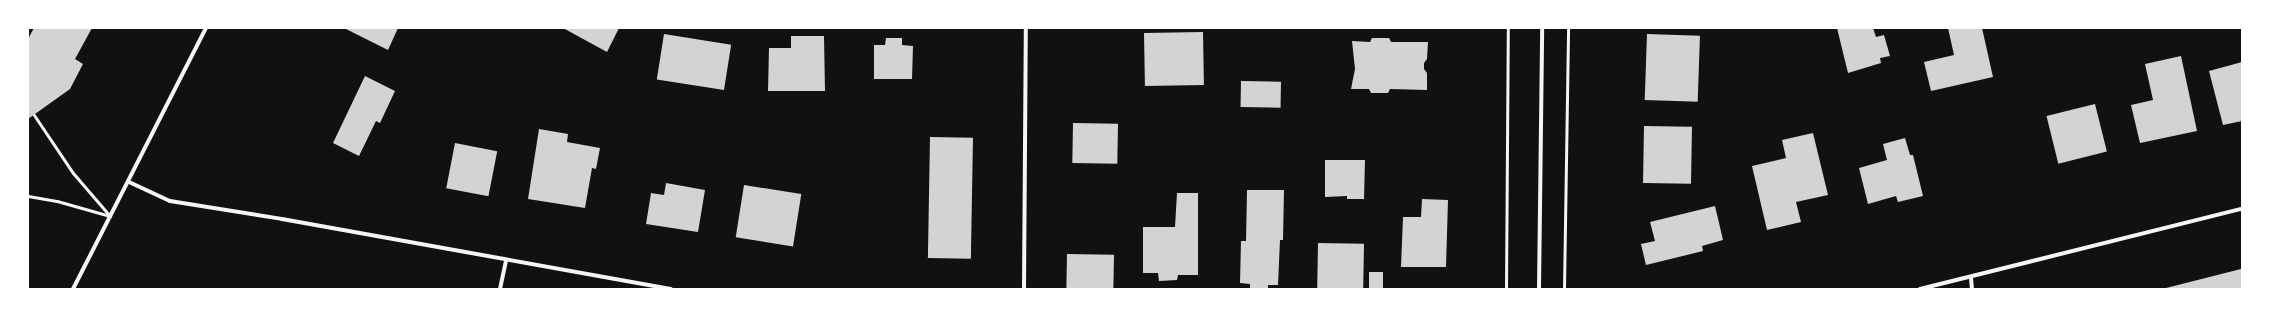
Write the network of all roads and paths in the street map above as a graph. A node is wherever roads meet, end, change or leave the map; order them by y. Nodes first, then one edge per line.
1 (206, 28) edge
2 (1026, 28) edge
3 (1508, 28) edge
4 (1542, 28) edge
5 (1568, 28) edge
6 (34, 115) dead end
7 (129, 182) junction
8 (28, 196) edge
9 (2242, 209) edge
10 (110, 216) junction
11 (506, 260) junction
12 (1971, 278) junction
13 (73, 289) edge
14 (500, 289) edge
15 (671, 289) edge
16 (1024, 289) edge
17 (1506, 289) edge
18 (1539, 289) edge
19 (1564, 289) edge
20 (1920, 289) edge
21 (1972, 289) edge

1 - 7 street
2 - 16 street
3 - 17 path
4 - 18 street
5 - 19 path
6 - 10 lane
7 - 10 street
7 - 11 street
8 - 10 lane
9 - 12 street
10 - 13 street
11 - 14 street
11 - 15 street
12 - 20 street
12 - 21 street

